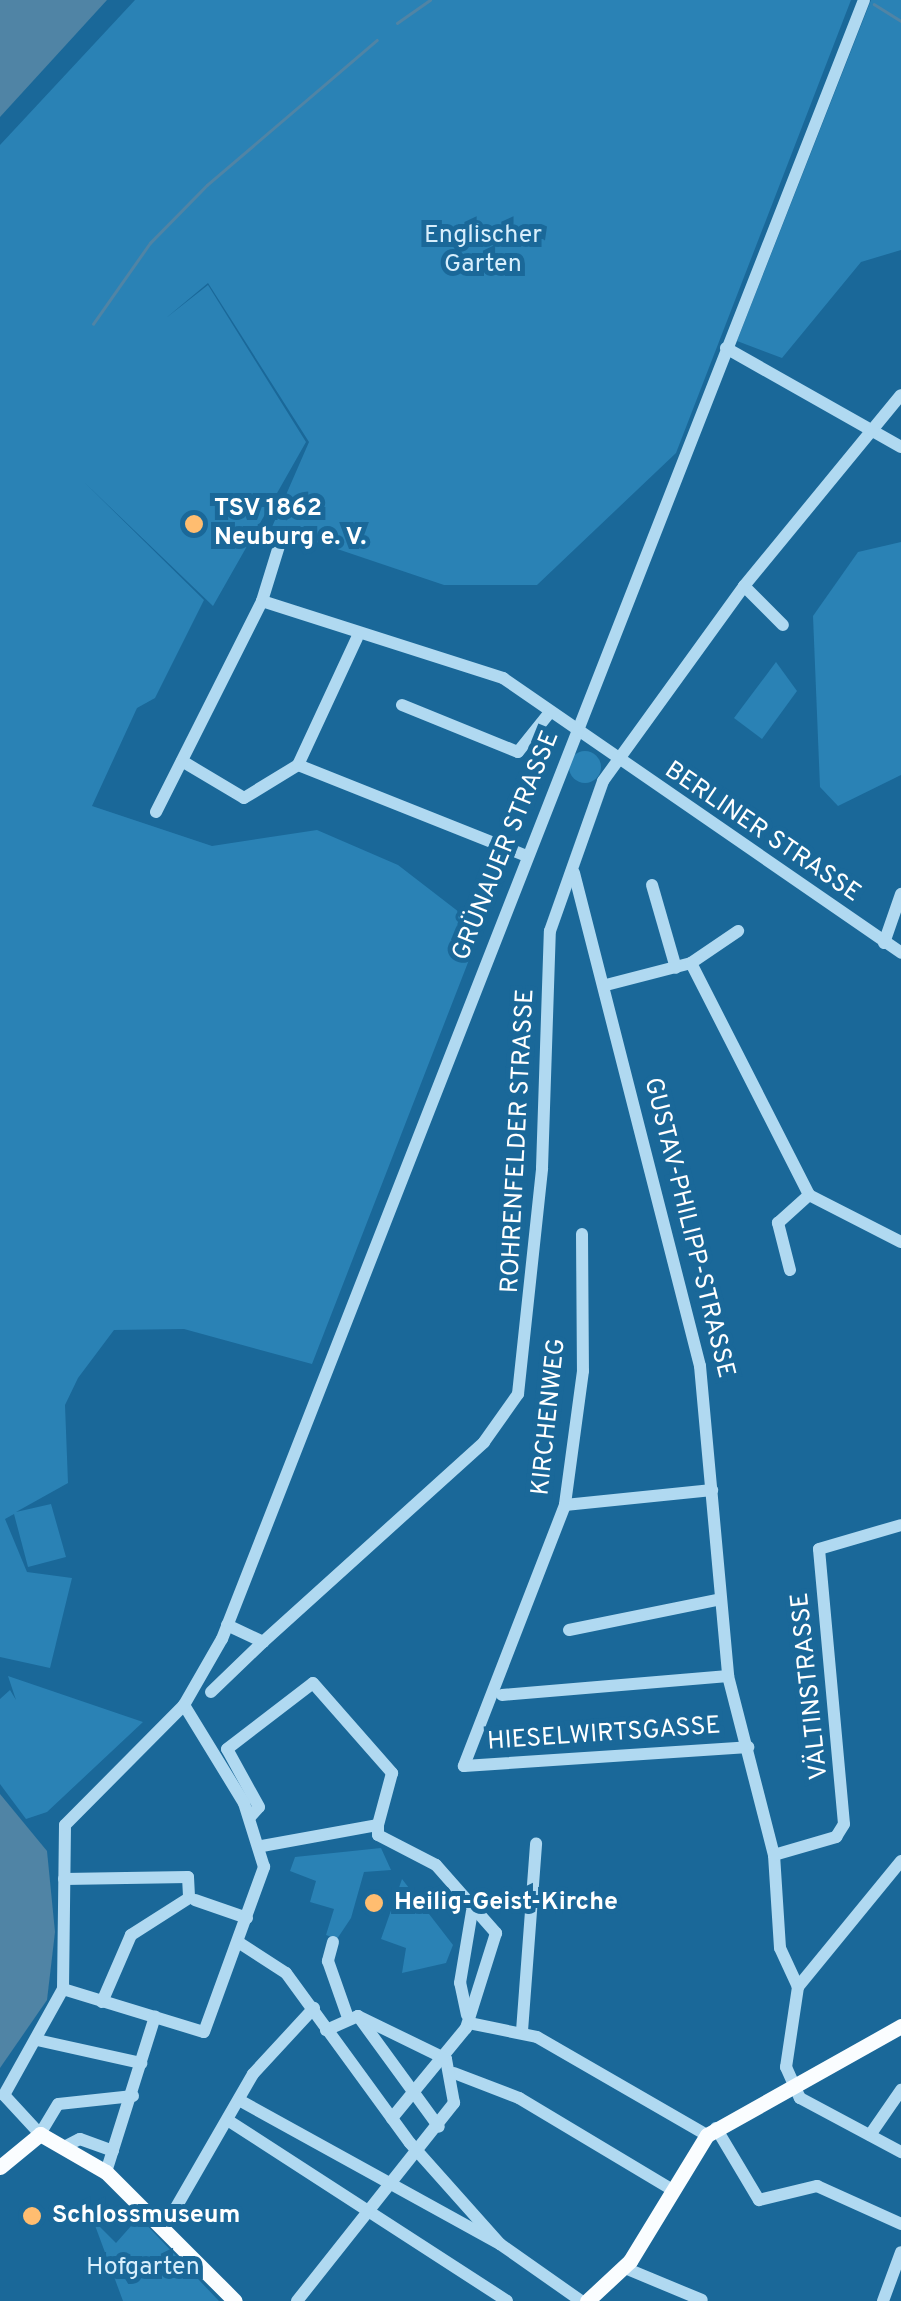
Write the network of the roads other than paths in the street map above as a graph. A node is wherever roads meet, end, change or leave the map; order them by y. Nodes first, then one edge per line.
1 (864, 0) edge
2 (726, 348) junction
3 (901, 395) edge
4 (873, 431) junction
5 (901, 447) edge
6 (279, 546) dead end
7 (744, 586) junction
8 (262, 601) junction
9 (783, 625) dead end
10 (356, 638) junction
11 (402, 705) dead end
12 (550, 712) junction
13 (577, 730) junction
14 (182, 760) junction
15 (615, 761) junction
16 (298, 765) junction
17 (156, 812) dead end
18 (527, 856) junction
19 (574, 873) junction
20 (652, 885) dead end
21 (901, 894) edge
22 (738, 931) dead end
23 (884, 942) junction
24 (901, 953) edge
25 (691, 963) junction
26 (676, 968) junction
27 (606, 985) junction
28 (809, 1194) junction
29 (582, 1234) dead end
30 (901, 1242) edge
31 (790, 1270) dead end
32 (712, 1490) junction
33 (565, 1504) junction
34 (901, 1525) edge
35 (720, 1599) junction
36 (228, 1625) junction
37 (569, 1630) dead end
38 (263, 1642) junction
39 (728, 1676) junction
40 (212, 1692) dead end
41 (502, 1695) dead end
42 (184, 1705) junction
43 (748, 1747) junction
44 (464, 1766) joint
45 (250, 1817) junction
46 (378, 1826) junction
47 (536, 1844) dead end
48 (262, 1846) junction
49 (774, 1855) junction
50 (901, 1861) edge
51 (64, 1879) junction
52 (192, 1899) junction
53 (472, 1911) junction
54 (247, 1918) junction
55 (238, 1942) junction
56 (333, 1942) dead end
57 (798, 1987) junction
58 (63, 1989) junction
59 (102, 2002) junction
60 (314, 2008) junction
61 (352, 2015) junction
62 (155, 2018) junction
63 (469, 2023) junction
64 (901, 2026) edge
65 (326, 2030) junction
66 (522, 2031) junction
67 (37, 2040) junction
68 (446, 2060) junction
69 (141, 2062) junction
70 (454, 2073) junction
71 (790, 2087) junction
72 (901, 2090) edge
73 (133, 2096) junction
74 (239, 2100) junction
75 (413, 2100) junction
76 (392, 2118) junction
77 (229, 2121) junction
78 (438, 2127) junction
79 (711, 2132) junction
80 (40, 2134) junction
81 (870, 2135) junction
82 (62, 2148) junction
83 (422, 2150) junction
84 (114, 2151) junction
85 (901, 2152) edge
86 (2, 2168) edge
87 (106, 2172) junction
88 (668, 2187) junction
89 (392, 2190) junction
90 (374, 2210) junction
91 (167, 2223) junction
92 (901, 2224) edge
93 (500, 2244) junction
94 (901, 2252) edge
95 (625, 2268) junction
96 (895, 2284) edge
97 (592, 2300) edge
98 (702, 2300) edge
99 (235, 2301) edge
100 (297, 2301) edge
101 (507, 2301) edge
102 (882, 2301) edge

1 - 2 street, GRÜNAUER STRASSE
2 - 4 street
2 - 13 street, GRÜNAUER STRASSE
3 - 4 street, ROHRENFELDER STRASSE
4 - 5 street
4 - 7 street, ROHRENFELDER STRASSE
6 - 8 street
7 - 9 street
7 - 15 street, ROHRENFELDER STRASSE
8 - 10 street, BERLINER STRASSE
8 - 14 street
10 - 12 street, BERLINER STRASSE
10 - 16 street
11 - 12 street
12 - 13 street, BERLINER STRASSE
13 - 15 street, BERLINER STRASSE
13 - 18 street, GRÜNAUER STRASSE
14 - 16 street
14 - 17 street
15 - 19 street, ROHRENFELDER STRASSE
15 - 23 street, BERLINER STRASSE
16 - 18 street
18 - 36 street, GRÜNAUER STRASSE
19 - 27 street, GUSTAV-PHILIPP-STRASSE
19 - 38 street, ROHRENFELDER STRASSE
20 - 26 street
21 - 23 street, BERLINER STRASSE
22 - 25 street
23 - 24 street, BERLINER STRASSE
25 - 26 street
25 - 28 street
26 - 27 street
27 - 32 street, GUSTAV-PHILIPP-STRASSE
28 - 30 street
28 - 31 street
29 - 33 street, KIRCHENWEG
32 - 33 street
32 - 35 street, GUSTAV-PHILIPP-STRASSE
33 - 44 street, KIRCHENWEG
34 - 49 street, VÄLTINSTRASSE
35 - 37 street
35 - 39 street, GUSTAV-PHILIPP-STRASSE
36 - 38 street
36 - 42 street, GRÜNAUER STRASSE
38 - 40 street, ROHRENFELDER STRASSE
39 - 41 street
39 - 43 street, GUSTAV-PHILIPP-STRASSE
42 - 45 street
42 - 51 street, GRÜNAUER STRASSE
43 - 44 street, HIESELWIRTSGASSE
43 - 49 street, GUSTAV-PHILIPP-STRASSE
45 - 46 street
45 - 48 street
46 - 48 street
46 - 53 street
47 - 66 street
48 - 54 street
49 - 57 street, GUSTAV-PHILIPP-STRASSE
50 - 57 street
51 - 52 street
51 - 58 street, GRÜNAUER STRASSE
52 - 54 street
52 - 59 street
53 - 63 street
53 - 63 street
54 - 55 street
55 - 60 street
55 - 62 street
56 - 61 street
57 - 71 street
58 - 59 street
58 - 67 street
59 - 62 street
60 - 65 street
60 - 74 street
61 - 65 street
61 - 68 street
61 - 75 street
62 - 69 street
63 - 66 street
63 - 68 street
64 - 71 main road
65 - 76 street
66 - 79 street
67 - 69 street
67 - 80 street
68 - 70 street
68 - 75 street
69 - 73 street
70 - 78 street
70 - 88 street
71 - 79 main road
71 - 81 street
72 - 81 street
73 - 80 street
73 - 84 street
74 - 77 street
74 - 89 street
75 - 76 street
75 - 78 street
76 - 83 street
77 - 90 street
77 - 91 street
78 - 83 street
79 - 88 main road
79 - 92 street
80 - 82 main road
80 - 86 main road
81 - 85 street
82 - 84 street
82 - 87 main road
83 - 89 street
83 - 93 street
84 - 87 street
87 - 91 main road
88 - 95 main road
89 - 90 street
89 - 93 street
90 - 100 street
90 - 101 street
91 - 99 main road
93 - 97 street
94 - 96 street
95 - 97 main road
95 - 98 street
96 - 102 street

